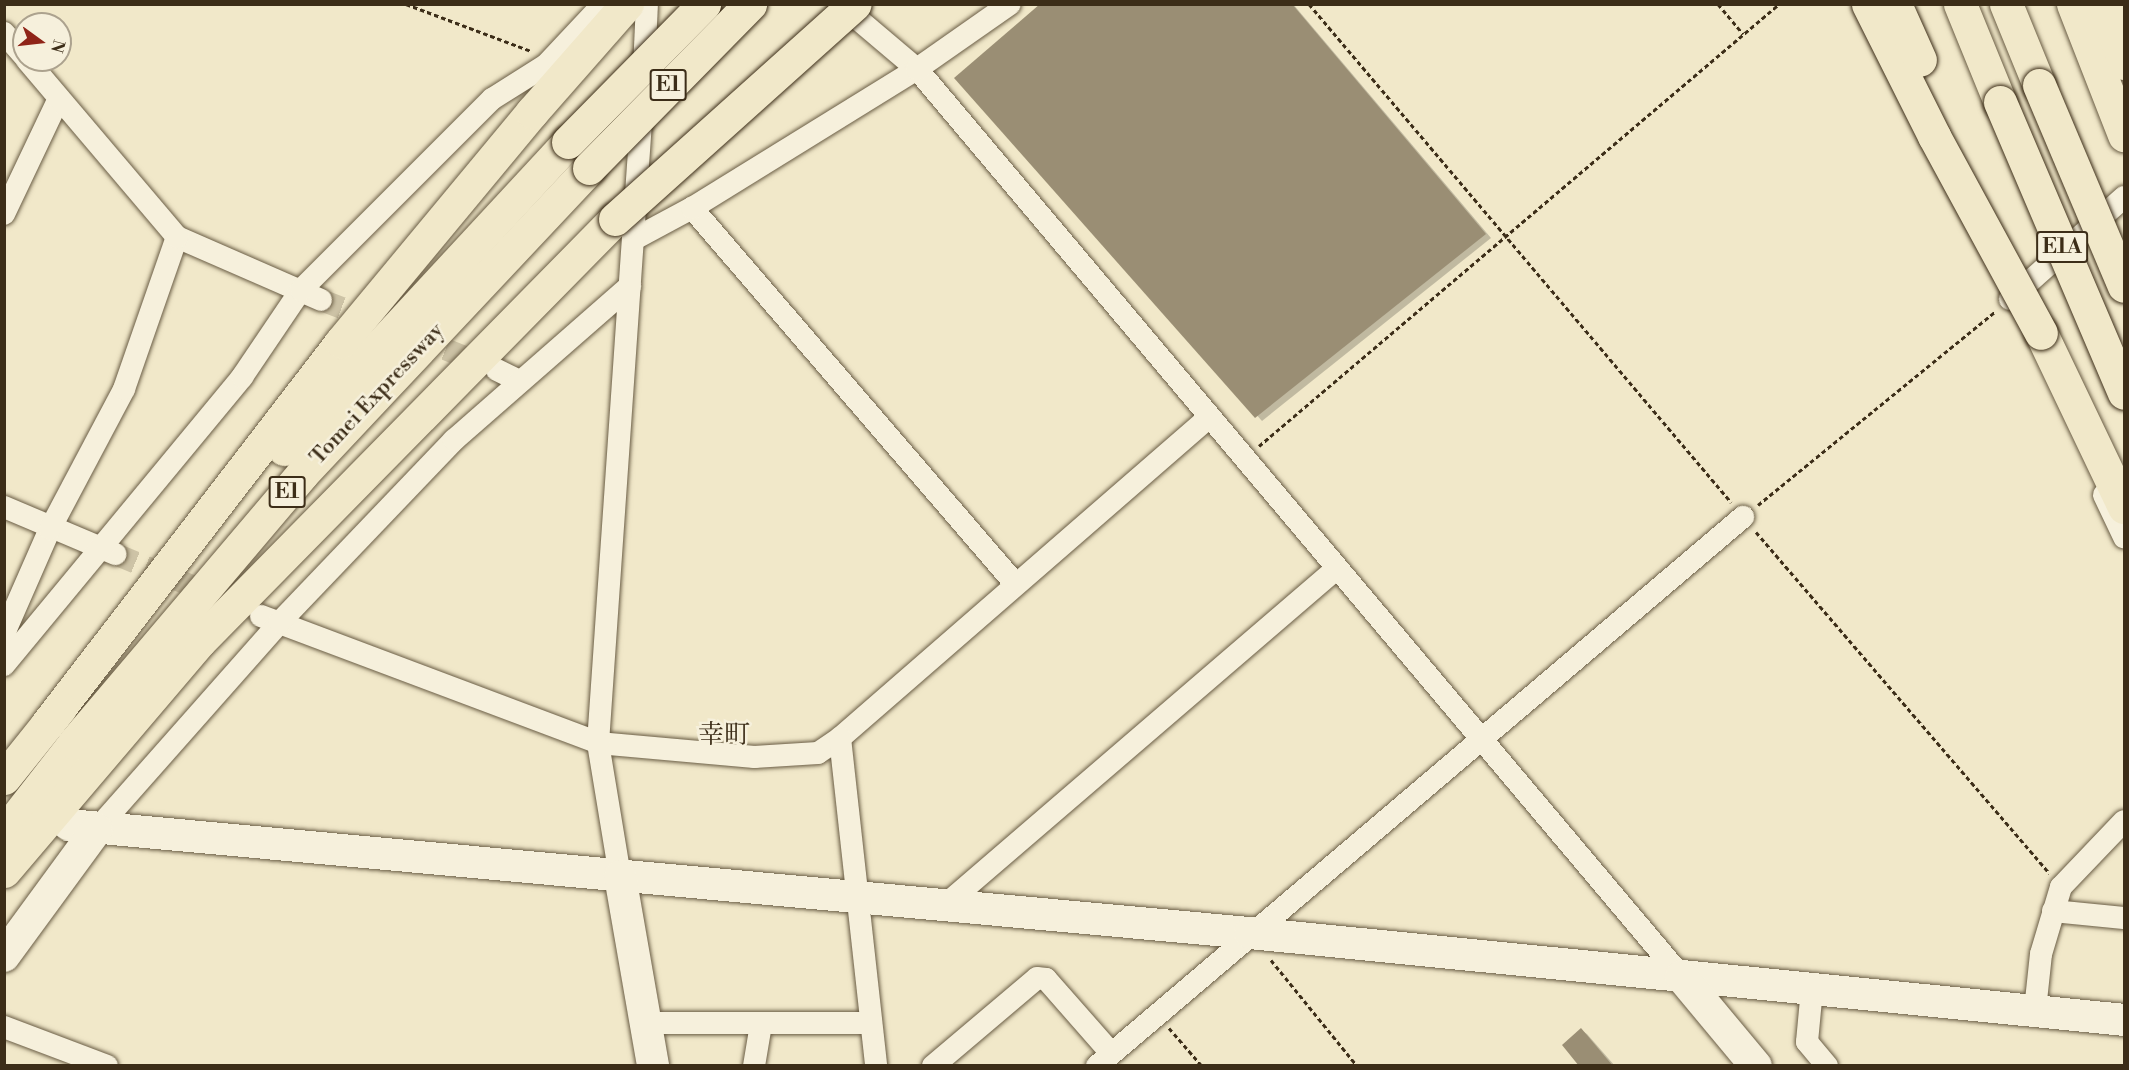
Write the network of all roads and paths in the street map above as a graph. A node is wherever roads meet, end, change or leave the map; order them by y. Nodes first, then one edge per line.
1 (406, 4) edge
2 (603, 4) edge
3 (627, 4) edge
4 (647, 4) edge
5 (704, 4) edge
6 (750, 4) edge
7 (840, 4) edge
8 (855, 4) edge
9 (874, 4) edge
10 (1010, 4) edge
11 (1308, 4) edge
12 (1718, 4) edge
13 (1779, 4) edge
14 (1868, 4) edge
15 (1875, 4) edge
16 (1895, 4) edge
17 (1960, 4) edge
18 (2006, 4) edge
19 (2073, 4) edge
20 (2105, 4) edge
21 (1743, 34) junction
22 (552, 59) junction
23 (2124, 63) edge
24 (917, 69) junction
25 (37, 72) edge
26 (770, 79) junction
27 (59, 98) junction
28 (2124, 135) edge
29 (2124, 197) edge
30 (692, 208) junction
31 (4, 214) edge
32 (625, 228) junction
33 (1505, 236) junction
34 (177, 237) junction
35 (630, 286) junction
36 (2124, 286) edge
37 (311, 295) junction
38 (2010, 299) junction
39 (2041, 333) junction
40 (497, 370) tunnel mouth
41 (520, 381) junction
42 (2124, 393) edge
43 (1209, 417) junction
44 (1245, 458) junction
45 (4, 507) edge
46 (2124, 507) edge
47 (1743, 517) junction
48 (50, 529) junction
49 (2124, 537) edge
50 (107, 551) junction
51 (1336, 569) junction
52 (1015, 585) junction
53 (271, 619) junction
54 (4, 640) edge
55 (4, 664) edge
56 (47, 724) junction
57 (840, 738) junction
58 (1484, 739) junction
59 (598, 743) junction
60 (4, 778) edge
61 (2124, 821) edge
62 (83, 827) junction
63 (4, 833) edge
64 (4, 870) edge
65 (620, 876) junction
66 (2061, 887) junction
67 (858, 899) junction
68 (945, 905) junction
69 (2053, 912) junction
70 (2124, 918) edge
71 (1250, 933) junction
72 (4, 956) edge
73 (1681, 976) junction
74 (1812, 989) junction
75 (2035, 1010) junction
76 (1157, 1014) junction
77 (2124, 1020) edge
78 (645, 1023) junction
79 (871, 1023) junction
80 (761, 1024) junction
81 (4, 1027) edge
82 (1104, 1059) edge
83 (107, 1065) edge
84 (653, 1065) edge
85 (754, 1065) edge
86 (876, 1065) edge
87 (933, 1065) edge
88 (1202, 1065) edge
89 (1357, 1065) edge
90 (1756, 1065) edge
91 (1827, 1065) edge

1 - 22 path
2 - 22 street
3 - 56 highway
4 - 32 street
5 - 56 highway, Tomei Expressway / E1, bridge
6 - 63 highway, Tomei Expressway / E1, bridge
7 - 24 street
8 - 26 highway, bridge
9 - 26 highway, bridge
10 - 24 street
11 - 33 path
12 - 21 path
13 - 21 path
14 - 39 highway, bridge
15 - 38 street
16 - 39 highway, bridge
17 - 42 highway, E1A, bridge
18 - 36 highway, E1A, bridge
19 - 28 highway
20 - 23 highway
21 - 33 path
22 - 37 street
24 - 30 street
24 - 43 street
25 - 27 street
26 - 32 highway, bridge
27 - 31 street
27 - 34 street
29 - 38 street
30 - 32 street
30 - 52 street
32 - 35 street
32 - 64 highway
33 - 44 path
33 - 47 path
34 - 37 street
34 - 48 street
35 - 41 street
35 - 59 street
37 - 50 street
38 - 47 path
38 - 49 street
39 - 46 highway
40 - 41 street
41 - 53 street
43 - 44 street
43 - 52 street
44 - 51 street
45 - 48 street
47 - 58 street
47 - 66 path
48 - 50 street
48 - 54 street
50 - 55 street
51 - 58 street
51 - 68 street
52 - 57 street
53 - 59 street
53 - 62 street
56 - 60 highway, Tomei Expressway / E1
57 - 59 street
57 - 67 street
58 - 71 street
58 - 73 street
59 - 65 street
61 - 66 street
62 - 65 street
62 - 72 street
65 - 67 street
65 - 78 street
66 - 69 street
67 - 68 street
67 - 79 street
68 - 71 street
69 - 70 street
69 - 75 street
71 - 73 street
71 - 76 street
71 - 89 path
73 - 74 street
73 - 90 street
74 - 75 street
74 - 91 street
75 - 77 street
76 - 82 street
76 - 88 path
78 - 80 street
78 - 84 street
79 - 80 street
79 - 86 street
80 - 85 street
81 - 83 street
82 - 87 street

